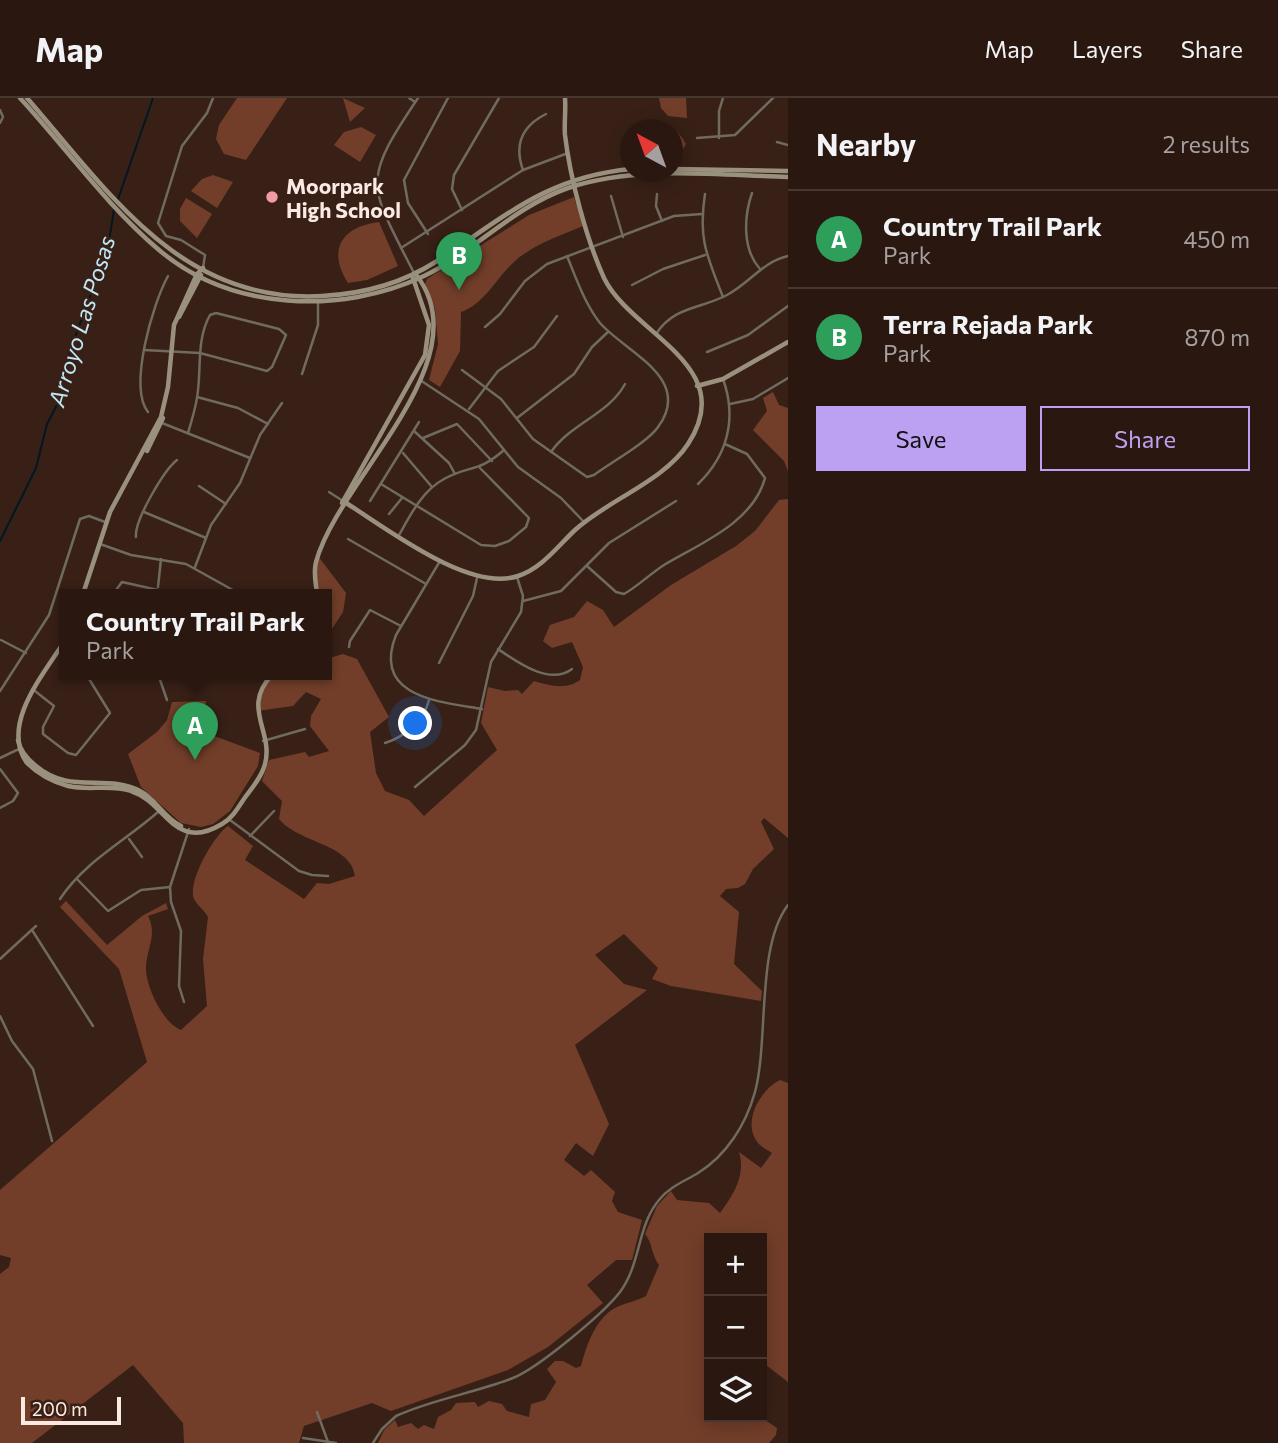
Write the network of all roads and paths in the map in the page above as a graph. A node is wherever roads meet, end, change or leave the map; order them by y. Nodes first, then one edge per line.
1 (20, 98) edge
2 (27, 98) edge
3 (214, 98) edge
4 (409, 98) edge
5 (448, 98) edge
6 (499, 98) edge
7 (565, 98) edge
8 (723, 98) edge
9 (773, 98) edge
10 (417, 100) edge
11 (0, 110) edge
12 (546, 114) dead end
13 (0, 123) edge
14 (697, 138) dead end
15 (719, 138) junction
16 (777, 142) dead end
17 (788, 145) edge
18 (569, 153) junction
19 (683, 169) edge
20 (523, 170) junction
21 (620, 171) edge
22 (788, 171) edge
23 (788, 177) edge
24 (574, 179) junction
25 (575, 186) junction
26 (106, 192) junction
27 (752, 193) dead end
28 (657, 194) dead end
29 (705, 194) dead end
30 (611, 196) dead end
31 (462, 210) junction
32 (702, 214) junction
33 (662, 220) junction
34 (428, 234) junction
35 (623, 237) junction
36 (401, 248) junction
37 (594, 248) junction
38 (705, 255) junction
39 (567, 256) junction
40 (788, 256) edge
41 (760, 268) junction
42 (200, 272) junction
43 (414, 274) junction
44 (168, 276) dead end
45 (416, 279) junction
46 (632, 285) dead end
47 (723, 297) junction
48 (318, 299) junction
49 (788, 306) edge
50 (556, 316) dead end
51 (485, 327) dead end
52 (608, 332) junction
53 (656, 334) junction
54 (788, 342) edge
55 (144, 350) junction
56 (171, 352) junction
57 (707, 352) dead end
58 (200, 353) junction
59 (462, 370) dead end
60 (302, 374) dead end
61 (788, 378) edge
62 (723, 379) junction
63 (421, 380) junction
64 (625, 384) dead end
65 (697, 386) junction
66 (486, 387) junction
67 (197, 397) junction
68 (282, 403) dead end
69 (730, 404) junction
70 (468, 410) junction
71 (148, 412) dead end
72 (516, 418) junction
73 (160, 422) junction
74 (419, 422) dead end
75 (268, 424) junction
76 (414, 431) junction
77 (188, 433) junction
78 (423, 438) junction
79 (725, 444) junction
80 (504, 450) junction
81 (551, 452) junction
82 (403, 453) junction
83 (250, 458) junction
84 (177, 460) dead end
85 (492, 461) junction
86 (480, 468) junction
87 (455, 474) junction
88 (381, 484) junction
89 (698, 484) dead end
90 (199, 486) dead end
91 (432, 487) junction
92 (329, 492) dead end
93 (402, 498) junction
94 (370, 501) dead end
95 (676, 501) dead end
96 (345, 502) junction
97 (226, 504) junction
98 (416, 507) junction
99 (144, 511) junction
100 (389, 514) dead end
101 (584, 522) junction
102 (107, 523) junction
103 (399, 535) junction
104 (136, 537) dead end
105 (206, 538) junction
106 (348, 539) dead end
107 (100, 544) junction
108 (161, 559) junction
109 (440, 560) junction
110 (587, 566) junction
111 (195, 567) junction
112 (516, 577) junction
113 (477, 578) junction
114 (426, 584) junction
115 (86, 589) edge
116 (116, 589) edge
117 (158, 589) joint
118 (232, 589) edge
119 (315, 589) edge
120 (523, 601) junction
121 (401, 626) junction
122 (1, 640) edge
123 (349, 648) dead end
124 (498, 649) junction
125 (26, 653) junction
126 (59, 654) edge
127 (439, 663) dead end
128 (572, 668) dead end
129 (90, 680) edge
130 (160, 680) edge
131 (267, 680) edge
132 (33, 690) junction
133 (0, 691) edge
134 (167, 700) dead end
135 (429, 700) junction
136 (482, 709) junction
137 (305, 729) dead end
138 (264, 741) junction
139 (385, 743) dead end
140 (19, 749) junction
141 (0, 758) edge
142 (0, 769) edge
143 (415, 787) dead end
144 (0, 807) edge
145 (274, 810) dead end
146 (159, 811) junction
147 (228, 819) junction
148 (189, 830) junction
149 (250, 836) junction
150 (129, 839) junction
151 (142, 857) dead end
152 (328, 876) dead end
153 (78, 880) junction
154 (170, 887) junction
155 (60, 899) dead end
156 (788, 905) edge
157 (36, 926) dead end
158 (32, 930) junction
159 (0, 959) edge
160 (184, 1002) dead end
161 (0, 1016) edge
162 (93, 1026) dead end
163 (52, 1141) dead end
164 (317, 1412) dead end
165 (303, 1438) dead end
166 (328, 1441) edge
167 (336, 1443) edge
168 (373, 1443) edge

1 - 26 street
2 - 26 street
3 - 42 street
4 - 10 street
5 - 34 street
6 - 31 street
7 - 18 street
8 - 15 street
9 - 15 street
10 - 36 street
11 - 13 street
12 - 20 street
14 - 15 street
16 - 17 street
18 - 20 street
18 - 24 street
19 - 22 street
20 - 31 street
21 - 24 street
23 - 25 street
24 - 25 street
24 - 43 street
25 - 37 street
25 - 45 street
26 - 42 street
27 - 41 street
28 - 33 street
29 - 32 street
30 - 35 street
31 - 34 street
32 - 33 street
32 - 38 street
33 - 35 street
34 - 36 street
35 - 37 street
36 - 43 street
37 - 39 street
37 - 53 street
38 - 46 street
38 - 47 street
39 - 51 street
39 - 52 street
40 - 41 street
41 - 47 street
42 - 48 street
42 - 56 street
43 - 45 street
43 - 48 street
44 - 55 street
45 - 48 street
45 - 63 street
45 - 96 street
47 - 53 street
48 - 60 street
49 - 57 street
50 - 66 street
52 - 72 street
52 - 81 street
53 - 65 street
54 - 62 street
55 - 56 street
55 - 71 street
56 - 58 street
56 - 73 street
58 - 58 street
58 - 67 street
59 - 66 street
61 - 69 street
62 - 65 street
62 - 69 street
63 - 70 street
63 - 96 street
64 - 81 street
65 - 101 street
66 - 70 street
66 - 72 street
67 - 75 street
67 - 77 street
68 - 75 street
69 - 79 street
70 - 80 street
72 - 81 street
73 - 77 street
73 - 102 street
74 - 76 street
75 - 83 street
76 - 78 street
76 - 82 street
77 - 83 street
78 - 85 street
78 - 87 street
79 - 89 street
79 - 110 street
80 - 85 street
80 - 101 street
82 - 88 street
82 - 91 street
83 - 97 street
84 - 99 street
85 - 86 street
86 - 87 street
86 - 98 street
87 - 91 street
88 - 93 street
88 - 94 street
90 - 97 street
91 - 98 street
92 - 96 street
93 - 98 street
93 - 100 street
95 - 110 street
96 - 103 street
96 - 119 street
97 - 105 street
98 - 103 street
99 - 104 street
99 - 105 street
101 - 112 street
102 - 107 street
102 - 125 street
103 - 109 street
105 - 111 street
106 - 114 street
107 - 108 street
107 - 115 street
108 - 111 street
108 - 117 street
109 - 113 street
109 - 114 street
110 - 120 street
111 - 118 street
112 - 113 street
112 - 120 street
113 - 127 street
114 - 121 street
116 - 117 street
120 - 124 street
121 - 123 street
121 - 135 street
122 - 125 street
124 - 128 street
124 - 136 street
125 - 133 street
126 - 132 street
129 - 132 street
130 - 134 street
131 - 138 street
132 - 140 street
135 - 136 street
135 - 139 street
136 - 143 street
137 - 138 street
138 - 147 street
140 - 141 street
140 - 146 street
142 - 144 street
145 - 149 street
146 - 148 street
146 - 150 street
147 - 148 street
147 - 149 street
148 - 154 street
149 - 152 street
150 - 151 street
150 - 153 street
153 - 154 street
153 - 155 street
154 - 160 street
156 - 168 street
157 - 158 street
158 - 159 street
158 - 162 street
161 - 163 street
164 - 166 street
165 - 166 street
166 - 167 street

